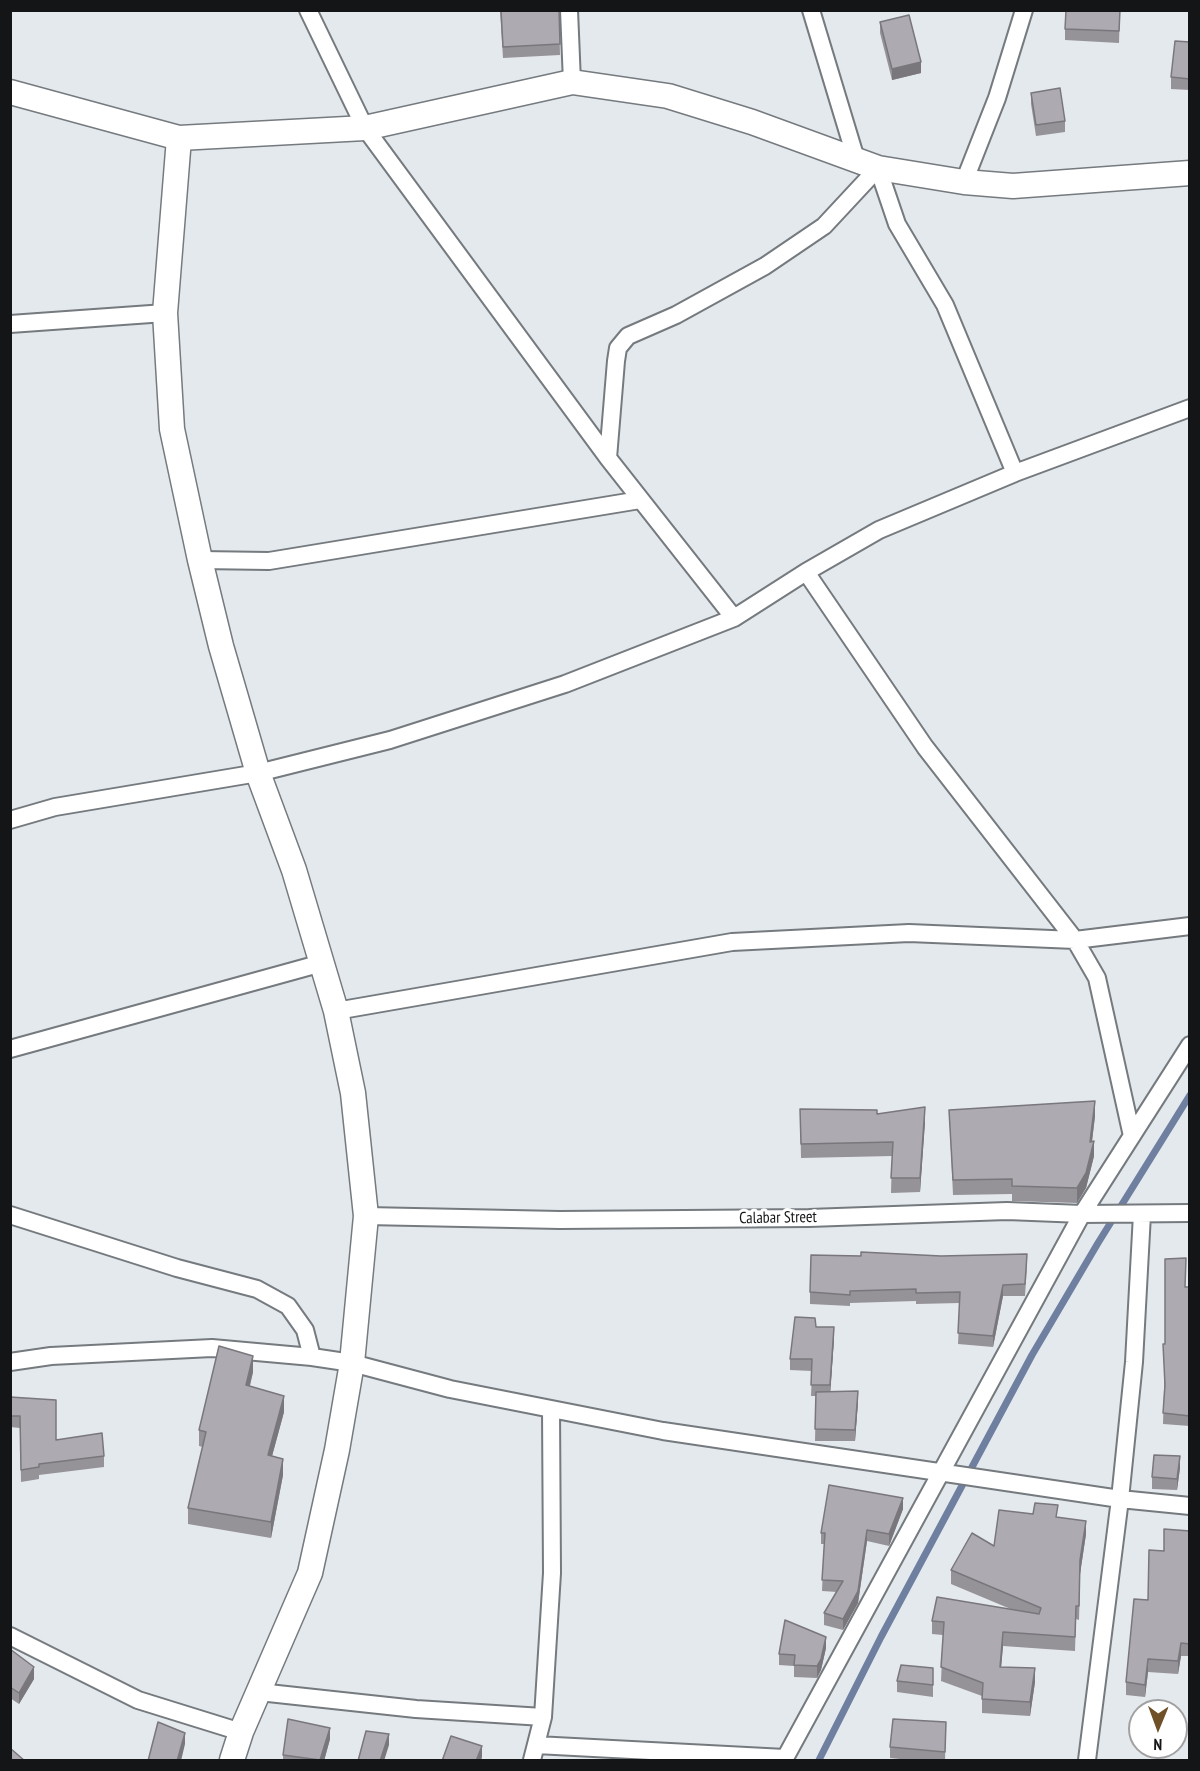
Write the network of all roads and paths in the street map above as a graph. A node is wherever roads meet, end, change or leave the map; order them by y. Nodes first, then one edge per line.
1 (308, 10) edge
2 (569, 10) edge
3 (811, 10) edge
4 (1024, 10) edge
5 (572, 82) junction
6 (10, 92) edge
7 (365, 128) junction
8 (179, 138) junction
9 (867, 164) junction
10 (1190, 173) edge
11 (964, 182) junction
12 (165, 313) junction
13 (10, 324) edge
14 (1190, 408) edge
15 (608, 458) junction
16 (1016, 473) junction
17 (640, 501) junction
18 (200, 560) junction
19 (806, 572) junction
20 (734, 618) junction
21 (258, 773) junction
22 (10, 820) edge
23 (1190, 926) edge
24 (1075, 940) junction
25 (322, 963) junction
26 (336, 1011) junction
27 (1190, 1045) edge
28 (10, 1049) edge
29 (1132, 1136) junction
30 (1190, 1213) edge
31 (1089, 1214) junction
32 (1142, 1214) junction
33 (10, 1215) edge
34 (366, 1216) junction
35 (312, 1357) junction
36 (10, 1362) edge
37 (352, 1363) junction
38 (551, 1409) junction
39 (947, 1473) junction
40 (1120, 1499) junction
41 (1190, 1506) edge
42 (10, 1636) edge
43 (259, 1692) junction
44 (543, 1716) junction
45 (241, 1732) junction
46 (534, 1753) edge
47 (785, 1759) edge
48 (232, 1761) edge
49 (1088, 1761) edge

1 - 7 street
2 - 5 street
3 - 9 street
4 - 11 street
5 - 7 street
5 - 9 street
6 - 8 street
7 - 8 street
7 - 15 street
8 - 12 street
9 - 11 street
9 - 15 street
9 - 16 street
10 - 11 street
12 - 13 street
12 - 18 street
14 - 16 street
15 - 17 street
16 - 19 street
17 - 18 street
17 - 20 street
18 - 21 street
19 - 20 street
19 - 24 street
20 - 21 street
21 - 22 street
21 - 25 street
23 - 24 street
24 - 26 street
24 - 29 street
25 - 26 street
25 - 28 street
26 - 34 street
27 - 29 street
29 - 31 street
30 - 32 street, Calabar Street
31 - 32 street, Calabar Street
31 - 34 street, Calabar Street
31 - 39 street
32 - 40 street
33 - 35 street
34 - 37 street
35 - 36 street
35 - 37 street
37 - 38 street
37 - 43 street
38 - 39 street
38 - 44 street
39 - 40 street
39 - 47 street
40 - 41 street
40 - 49 street
42 - 45 street
43 - 44 street
43 - 45 street
44 - 46 street
45 - 48 street
46 - 47 street

